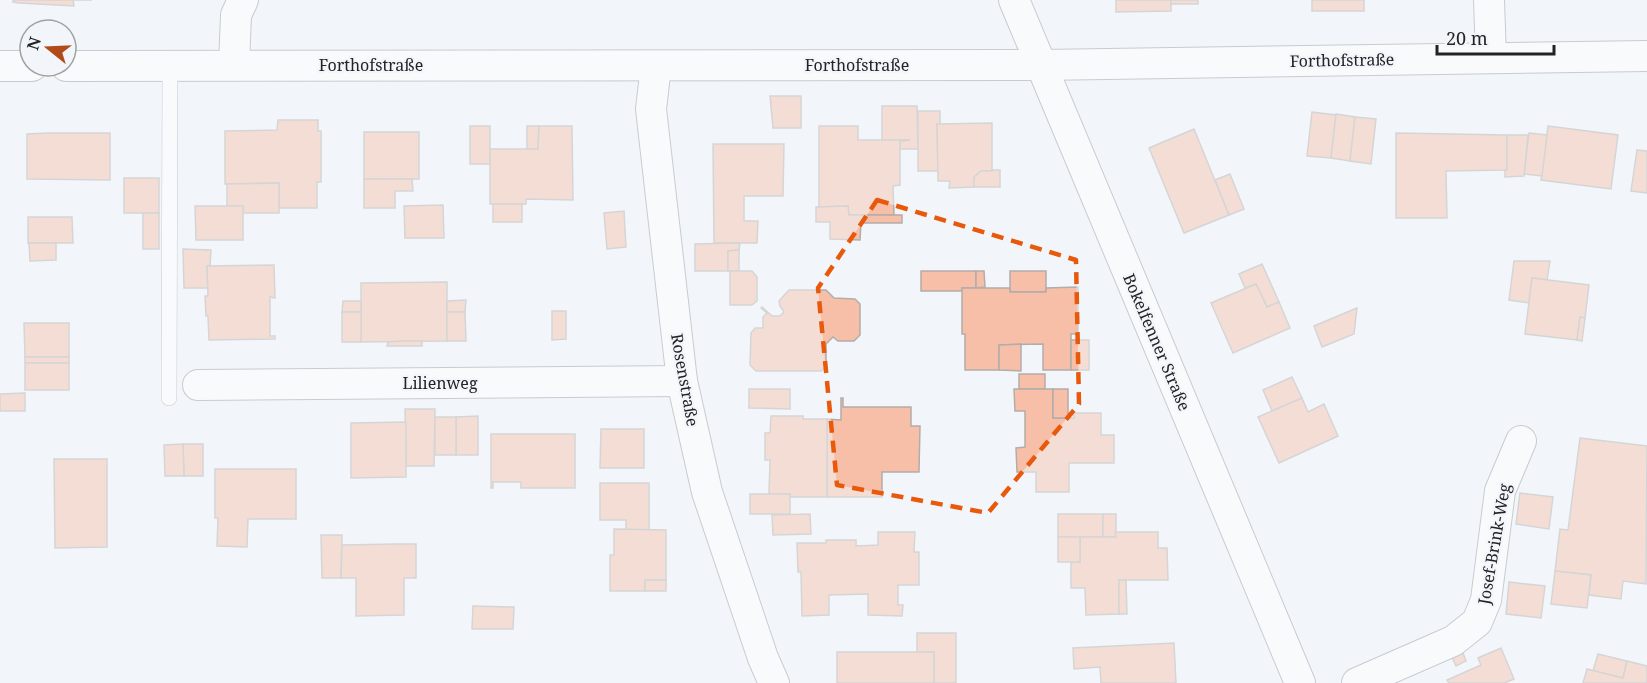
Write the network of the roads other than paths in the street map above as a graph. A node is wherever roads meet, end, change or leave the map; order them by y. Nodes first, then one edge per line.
1 (243, 0) edge
2 (1014, 0) edge
3 (1489, 0) edge
4 (1647, 56) edge
5 (1491, 58) junction
6 (234, 64) junction
7 (170, 65) junction
8 (1040, 65) junction
9 (0, 66) edge
10 (18, 66) edge
11 (78, 66) edge
12 (656, 66) junction
13 (682, 381) junction
14 (198, 385) dead end
15 (169, 398) dead end
16 (1521, 441) dead end
17 (774, 683) edge
18 (1300, 683) edge
19 (1357, 683) edge

1 - 6 street
2 - 8 street, Bokelfenner Straße
3 - 5 street
4 - 5 street, Forthofstraße
5 - 8 street, Forthofstraße
6 - 7 street, Forthofstraße
6 - 12 street, Forthofstraße
7 - 11 street, Forthofstraße
7 - 15 lane
8 - 12 street, Forthofstraße
8 - 18 street, Bokelfenner Straße
9 - 10 street
12 - 13 street, Rosenstraße
13 - 14 street, Lilienweg
13 - 17 street, Rosenstraße
16 - 19 street, Josef-Brink-Weg

